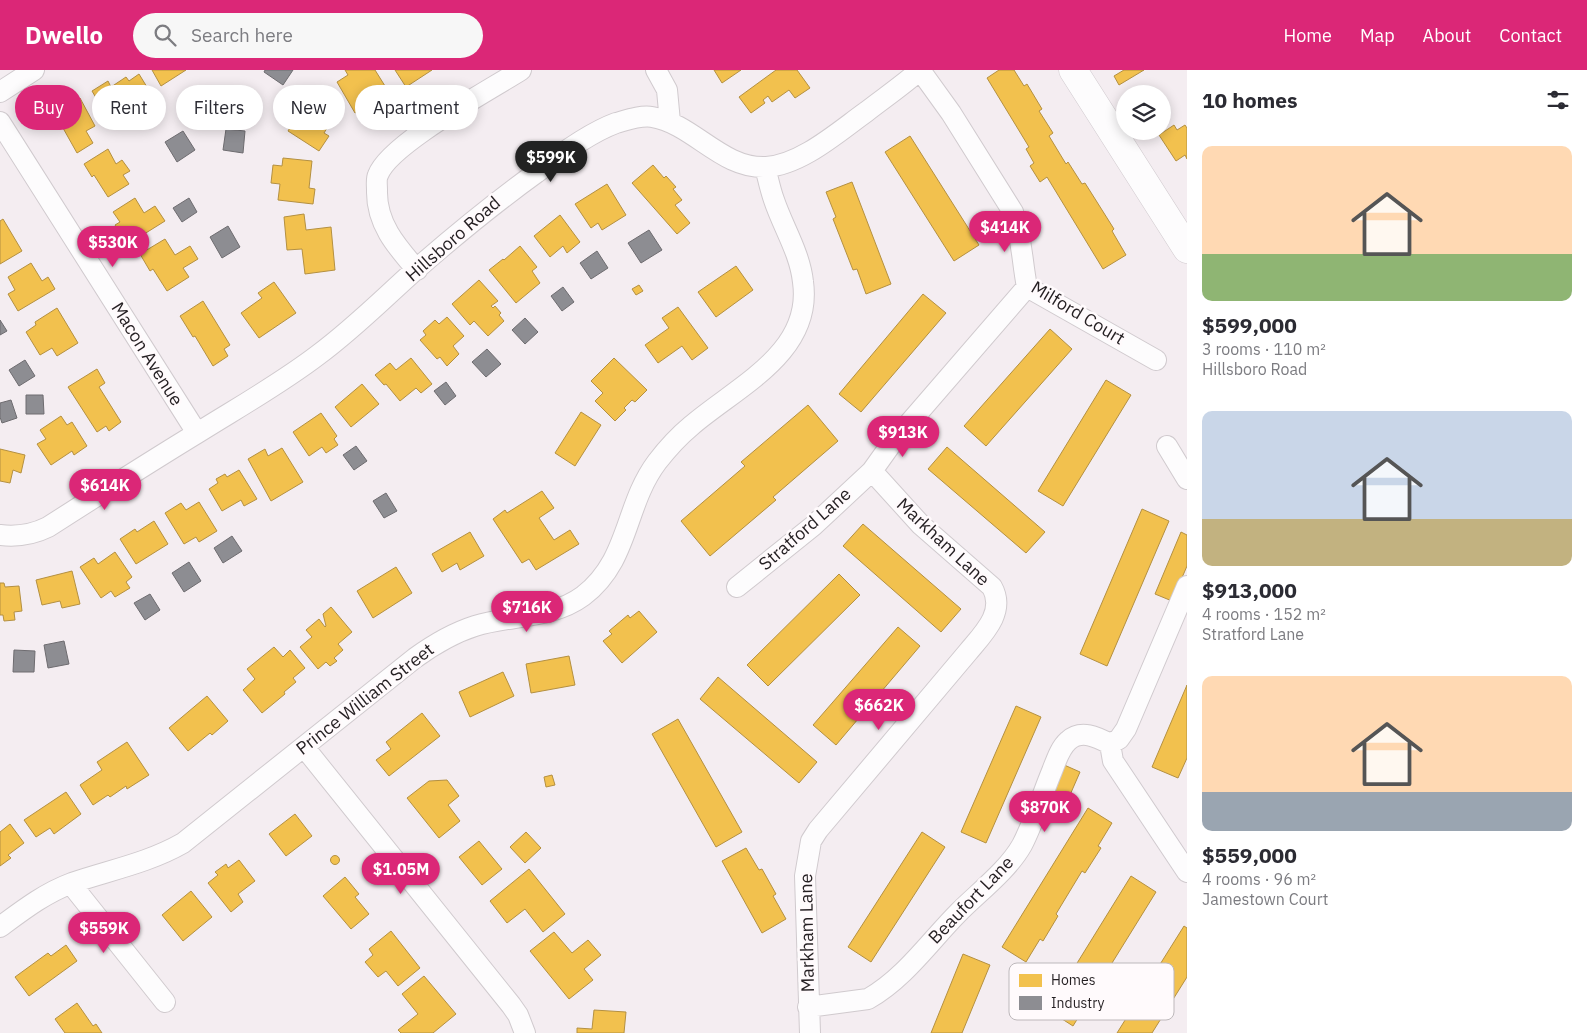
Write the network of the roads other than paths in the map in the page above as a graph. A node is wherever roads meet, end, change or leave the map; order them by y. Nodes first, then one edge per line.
1 (34, 70) edge
2 (521, 70) edge
3 (656, 70) edge
4 (920, 70) edge
5 (1073, 70) edge
6 (0, 92) edge
7 (0, 122) edge
8 (670, 122) junction
9 (765, 167) junction
10 (1184, 238) edge
11 (416, 270) junction
12 (1027, 287) junction
13 (1156, 360) dead end
14 (197, 433) junction
15 (1166, 446) dead end
16 (872, 471) junction
17 (1187, 479) edge
18 (0, 535) edge
19 (1187, 586) edge
20 (737, 588) dead end
21 (1110, 744) junction
22 (304, 747) junction
23 (1187, 872) edge
24 (71, 884) junction
25 (0, 926) edge
26 (165, 1002) dead end
27 (808, 1007) junction
28 (525, 1033) edge
29 (810, 1033) edge

1 - 6 street
2 - 11 street
3 - 8 street
4 - 9 street, Hillsboro Road
4 - 12 street, Milford Court
5 - 10 main road
7 - 14 street, Macon Avenue
8 - 9 street, Hillsboro Road
8 - 11 street, Hillsboro Road
9 - 22 street, Prince William Street
11 - 14 street, Hillsboro Road
12 - 13 street, Milford Court
12 - 16 street, Stratford Lane
14 - 18 street, Hillsboro Road
15 - 17 street
16 - 20 street, Stratford Lane
16 - 27 street, Markham Lane
19 - 21 street
21 - 23 street
21 - 27 street, Beaufort Lane
22 - 24 street, Prince William Street
22 - 28 street
24 - 25 street, Prince William Street
24 - 26 street
27 - 29 street, Markham Lane

